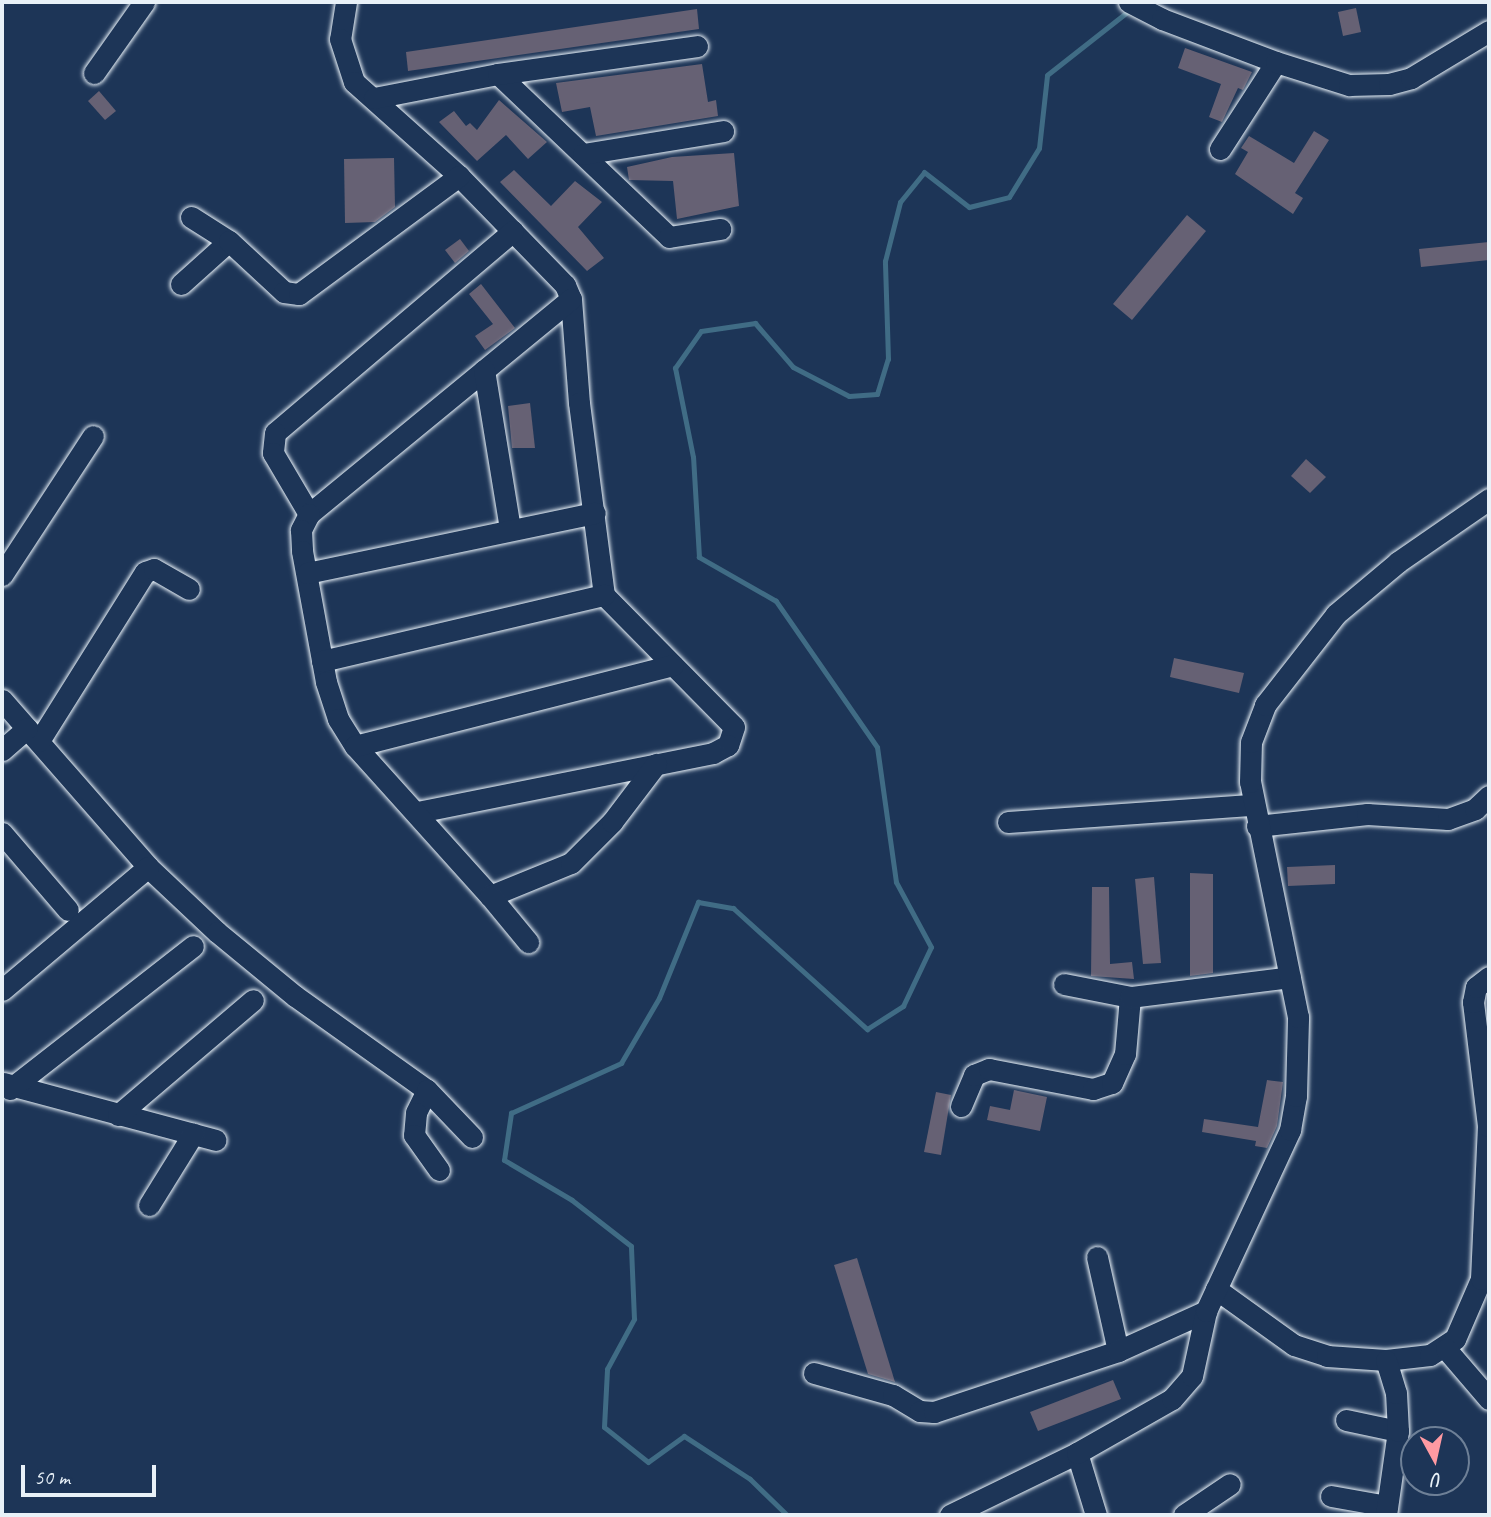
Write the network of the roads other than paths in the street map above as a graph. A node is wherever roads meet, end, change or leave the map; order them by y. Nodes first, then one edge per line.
1 (144, 2) edge
2 (346, 2) edge
3 (1129, 2) edge
4 (1489, 31) edge
5 (697, 46) dead end
6 (1276, 62) junction
7 (94, 73) dead end
8 (498, 74) junction
9 (374, 98) junction
10 (723, 131) dead end
11 (1220, 149) dead end
12 (583, 154) junction
13 (459, 176) junction
14 (191, 217) dead end
15 (720, 229) dead end
16 (513, 231) junction
17 (229, 241) junction
18 (181, 284) dead end
19 (571, 299) junction
20 (484, 370) junction
21 (93, 436) dead end
22 (1489, 499) edge
23 (595, 513) junction
24 (309, 514) junction
25 (510, 529) junction
26 (307, 573) junction
27 (2, 575) edge
28 (189, 590) dead end
29 (604, 595) junction
30 (322, 661) junction
31 (673, 665) junction
32 (2, 700) edge
33 (33, 734) junction
34 (355, 746) junction
35 (2, 750) edge
36 (656, 764) junction
37 (1489, 796) edge
38 (419, 812) junction
39 (1255, 816) junction
40 (1008, 822) dead end
41 (2, 833) edge
42 (148, 867) junction
43 (490, 896) junction
44 (68, 910) dead end
45 (528, 942) dead end
46 (193, 946) dead end
47 (1290, 977) junction
48 (1489, 977) edge
49 (1064, 984) dead end
50 (2, 990) edge
51 (1130, 997) junction
52 (253, 1000) dead end
53 (6, 1085) edge
54 (427, 1090) junction
55 (961, 1107) dead end
56 (118, 1115) junction
57 (193, 1134) junction
58 (472, 1137) dead end
59 (215, 1140) dead end
60 (439, 1170) dead end
61 (149, 1205) dead end
62 (1097, 1257) dead end
63 (1486, 1261) edge
64 (1216, 1289) junction
65 (1206, 1311) junction
66 (1446, 1349) junction
67 (1118, 1351) junction
68 (1386, 1360) junction
69 (814, 1373) dead end
70 (1489, 1399) edge
71 (1346, 1420) dead end
72 (1398, 1431) junction
73 (1077, 1453) junction
74 (1230, 1484) dead end
75 (1331, 1496) dead end
76 (1386, 1511) edge
77 (1181, 1514) edge
78 (950, 1515) edge
79 (1096, 1515) edge

1 - 7 street
2 - 9 street
3 - 6 street
4 - 6 street
5 - 8 street
6 - 11 street
8 - 9 street
8 - 12 street
9 - 13 street
10 - 12 street
12 - 15 street
13 - 16 street
13 - 17 street
14 - 17 street
16 - 19 street
16 - 24 street
17 - 18 street
19 - 20 street
19 - 23 street
20 - 24 street
20 - 25 street
21 - 27 street
22 - 39 street
23 - 25 street
23 - 29 street
24 - 26 street
25 - 26 street
26 - 30 street
28 - 33 street
29 - 30 street
29 - 31 street
30 - 34 street
31 - 34 street
31 - 36 street
32 - 33 street
33 - 35 street
33 - 42 street
34 - 38 street
36 - 38 street
36 - 43 street
37 - 39 street
38 - 43 street
39 - 40 street
39 - 47 street
41 - 44 street
42 - 50 street
42 - 54 street
43 - 45 street
46 - 53 street
47 - 51 street
47 - 64 street
48 - 63 street
49 - 51 street
51 - 55 street
52 - 56 street
53 - 56 street
54 - 58 street
54 - 60 street
56 - 57 street
57 - 59 street
57 - 61 street
62 - 67 street
63 - 66 street
64 - 65 street
64 - 68 street
65 - 67 street
65 - 73 street
66 - 68 street
66 - 70 street
67 - 69 street
68 - 72 street
71 - 72 street
72 - 76 street
73 - 78 street
73 - 79 street
74 - 77 street
75 - 76 street

